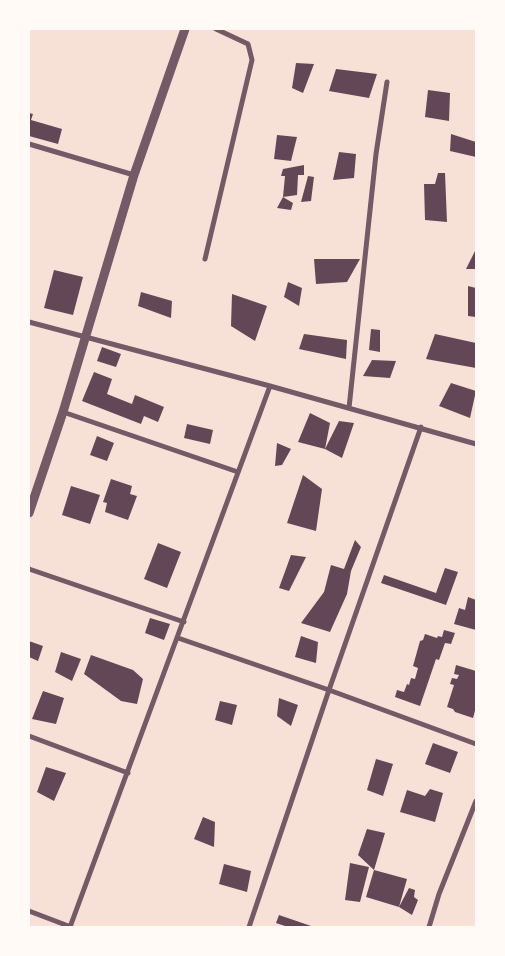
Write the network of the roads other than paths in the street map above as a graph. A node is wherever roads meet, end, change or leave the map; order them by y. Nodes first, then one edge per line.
1 (185, 29) edge
2 (216, 29) edge
3 (387, 82) dead end
4 (29, 144) edge
5 (134, 175) junction
6 (204, 259) dead end
7 (29, 322) edge
8 (86, 336) junction
9 (270, 386) junction
10 (349, 408) junction
11 (64, 412) junction
12 (420, 427) junction
13 (476, 444) edge
14 (238, 472) junction
15 (29, 513) edge
16 (29, 569) edge
17 (184, 622) junction
18 (178, 638) junction
19 (329, 690) junction
20 (29, 736) edge
21 (476, 744) edge
22 (128, 773) junction
23 (476, 802) edge
24 (29, 911) edge
25 (71, 927) edge
26 (249, 927) edge
27 (429, 927) edge

1 - 5 street
2 - 6 street
3 - 10 street
4 - 5 street
5 - 8 street
7 - 8 street
8 - 9 street
8 - 11 street
9 - 10 street
9 - 14 street
10 - 12 street
11 - 14 street
11 - 15 street
12 - 13 street
12 - 19 street
14 - 17 street
16 - 17 street
17 - 18 street
18 - 19 street
18 - 22 street
19 - 21 street
19 - 26 street
20 - 22 street
22 - 25 street
23 - 27 street
24 - 25 street

